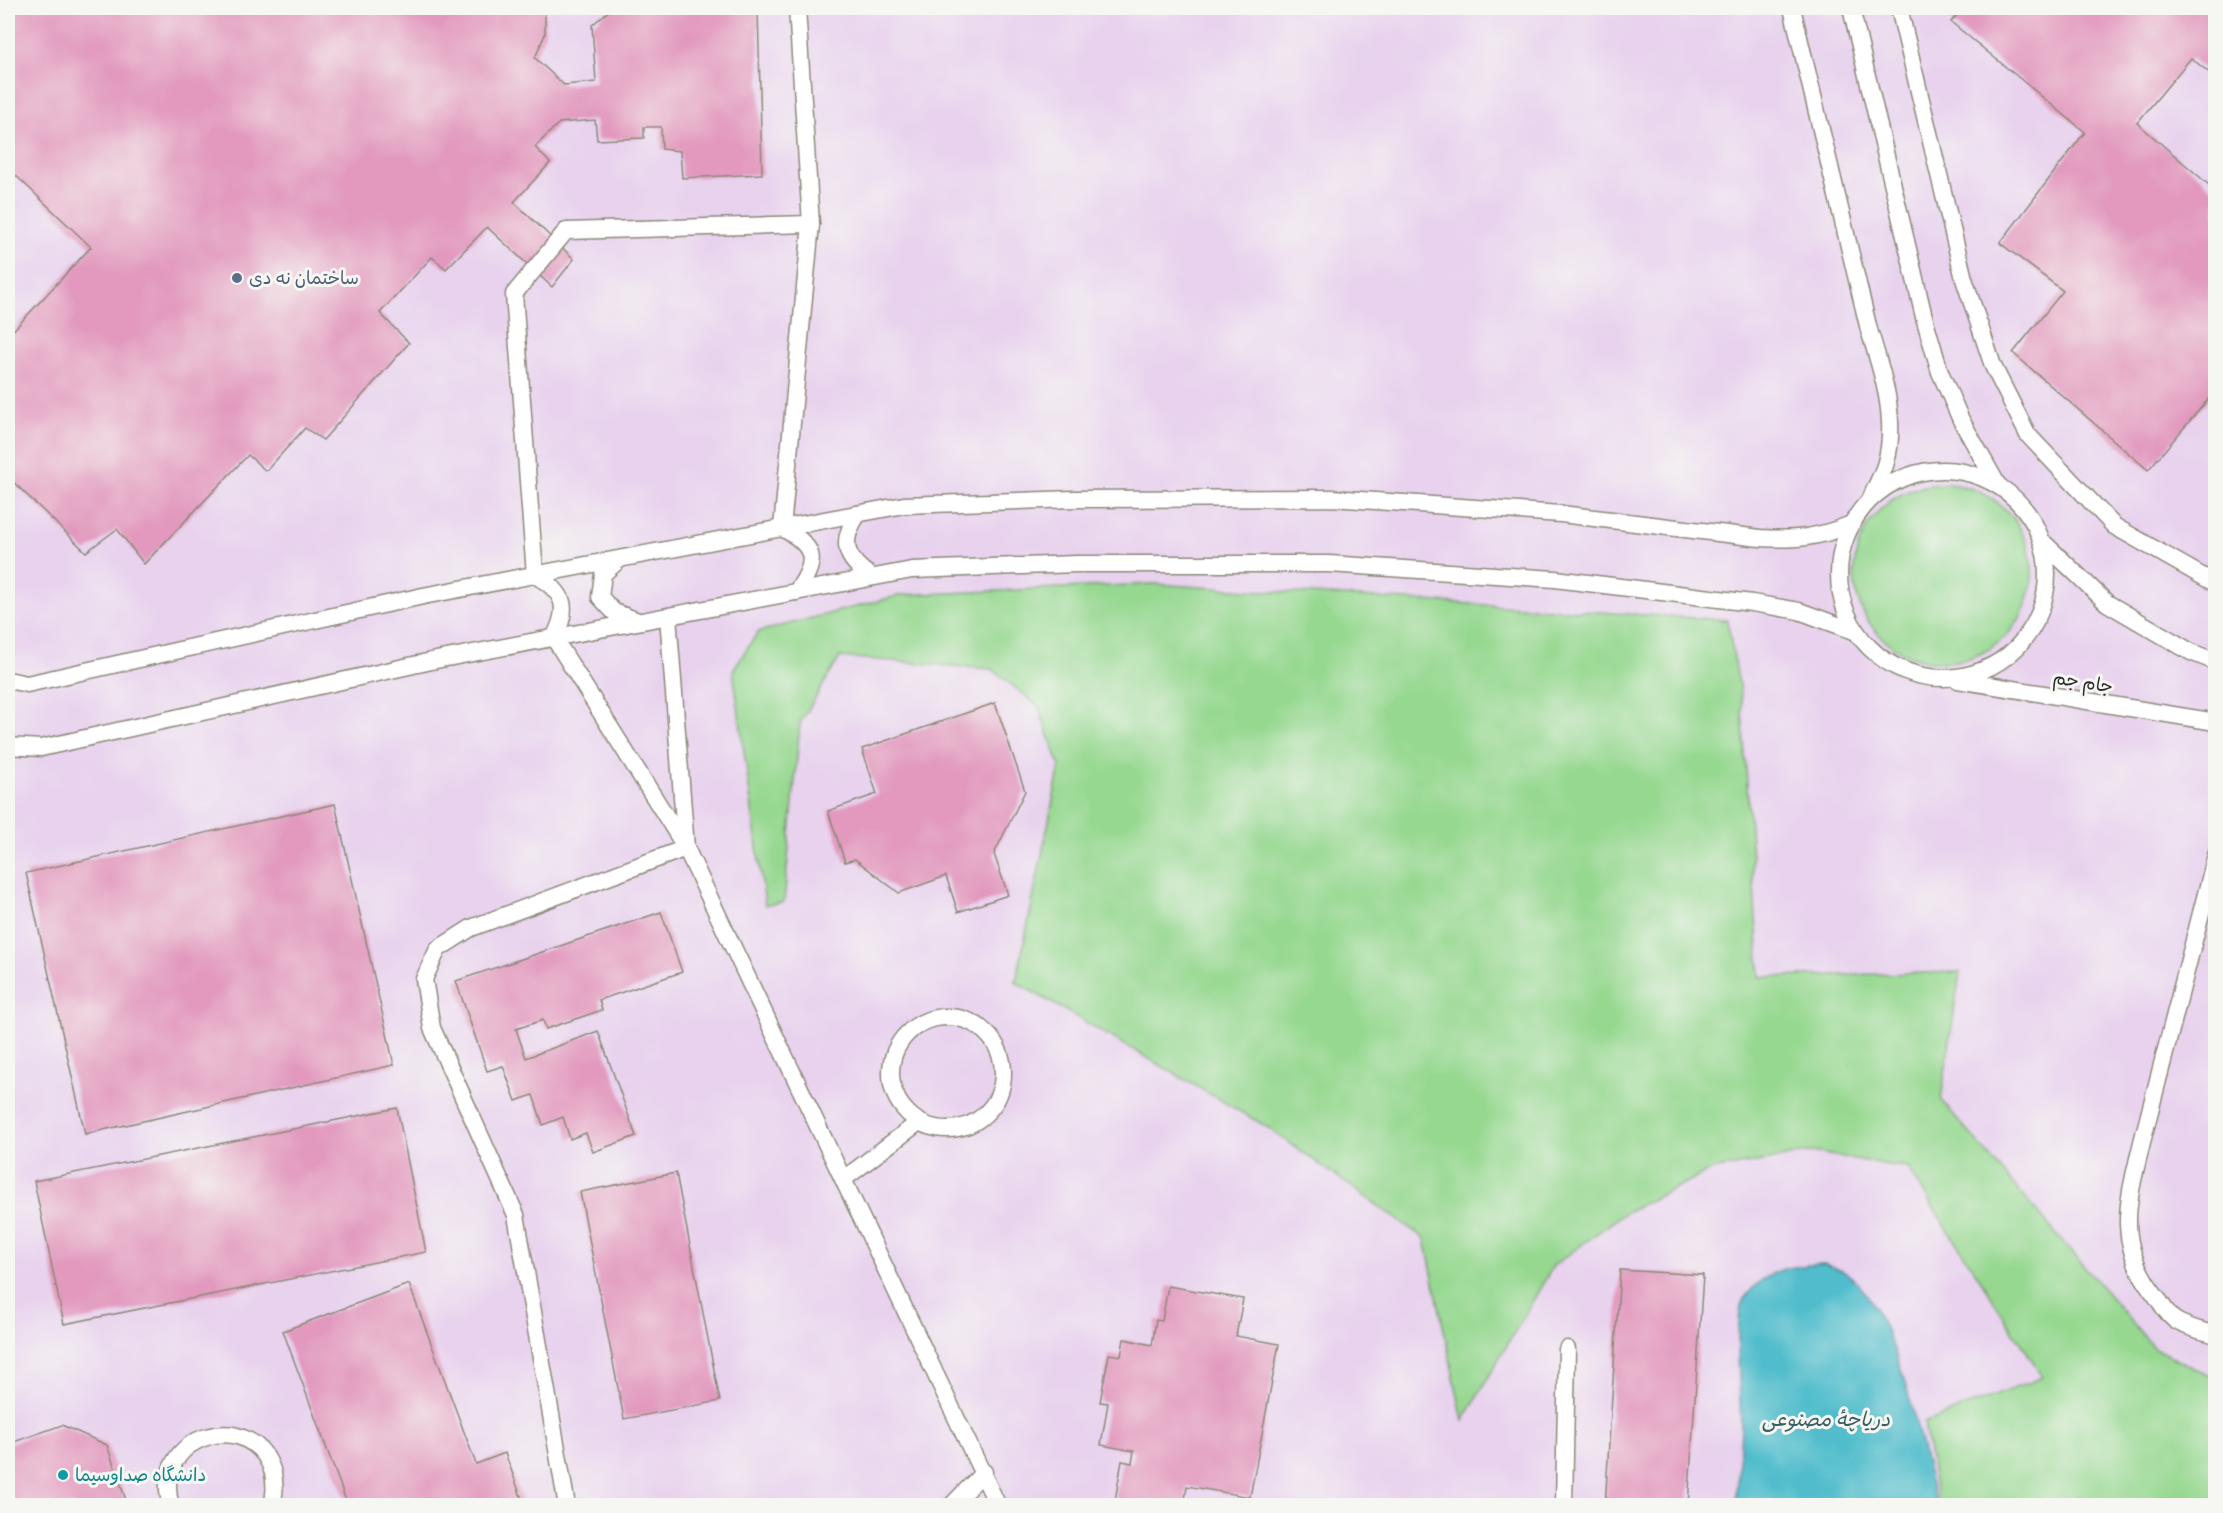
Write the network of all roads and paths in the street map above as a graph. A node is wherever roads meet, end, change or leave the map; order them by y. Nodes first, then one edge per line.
1 (797, 8) edge
2 (1792, 8) edge
3 (1851, 8) edge
4 (1899, 8) edge
5 (811, 224) junction
6 (1997, 484) junction
7 (1872, 496) junction
8 (858, 513) junction
9 (1849, 525) junction
10 (782, 528) junction
11 (2043, 542) junction
12 (620, 558) junction
13 (535, 575) junction
14 (872, 578) junction
15 (2216, 584) edge
16 (796, 592) junction
17 (668, 616) junction
18 (640, 621) junction
19 (1854, 631) junction
20 (554, 638) junction
21 (2216, 662) edge
22 (1945, 677) junction
23 (8, 680) edge
24 (2216, 722) edge
25 (8, 746) edge
26 (686, 848) junction
27 (2216, 855) edge
28 (919, 1122) junction
29 (844, 1179) junction
30 (2216, 1335) edge
31 (1567, 1349) dead end
32 (984, 1472) junction
33 (171, 1506) edge
34 (272, 1506) edge
35 (567, 1506) edge
36 (951, 1506) edge
37 (998, 1506) edge
38 (1564, 1506) edge

1 - 5 lane
2 - 7 lane
3 - 6 lane
4 - 15 lane
5 - 10 lane
5 - 13 lane
6 - 7 lane
6 - 11 lane
7 - 9 lane
8 - 9 lane
8 - 10 lane
8 - 14 lane
9 - 19 lane
10 - 12 lane
10 - 16 lane
11 - 21 lane
11 - 22 lane
12 - 13 lane
12 - 18 lane
13 - 20 lane
13 - 23 lane
14 - 16 lane
14 - 19 lane
16 - 17 lane
17 - 18 lane
17 - 26 lane
18 - 20 lane
19 - 22 lane
20 - 25 lane
20 - 26 lane
22 - 24 lane, جام جم
26 - 29 lane
26 - 35 lane
27 - 30 lane
28 - 28 lane
28 - 29 lane
29 - 32 lane
31 - 38 lane
32 - 36 lane
32 - 37 lane
33 - 34 lane

